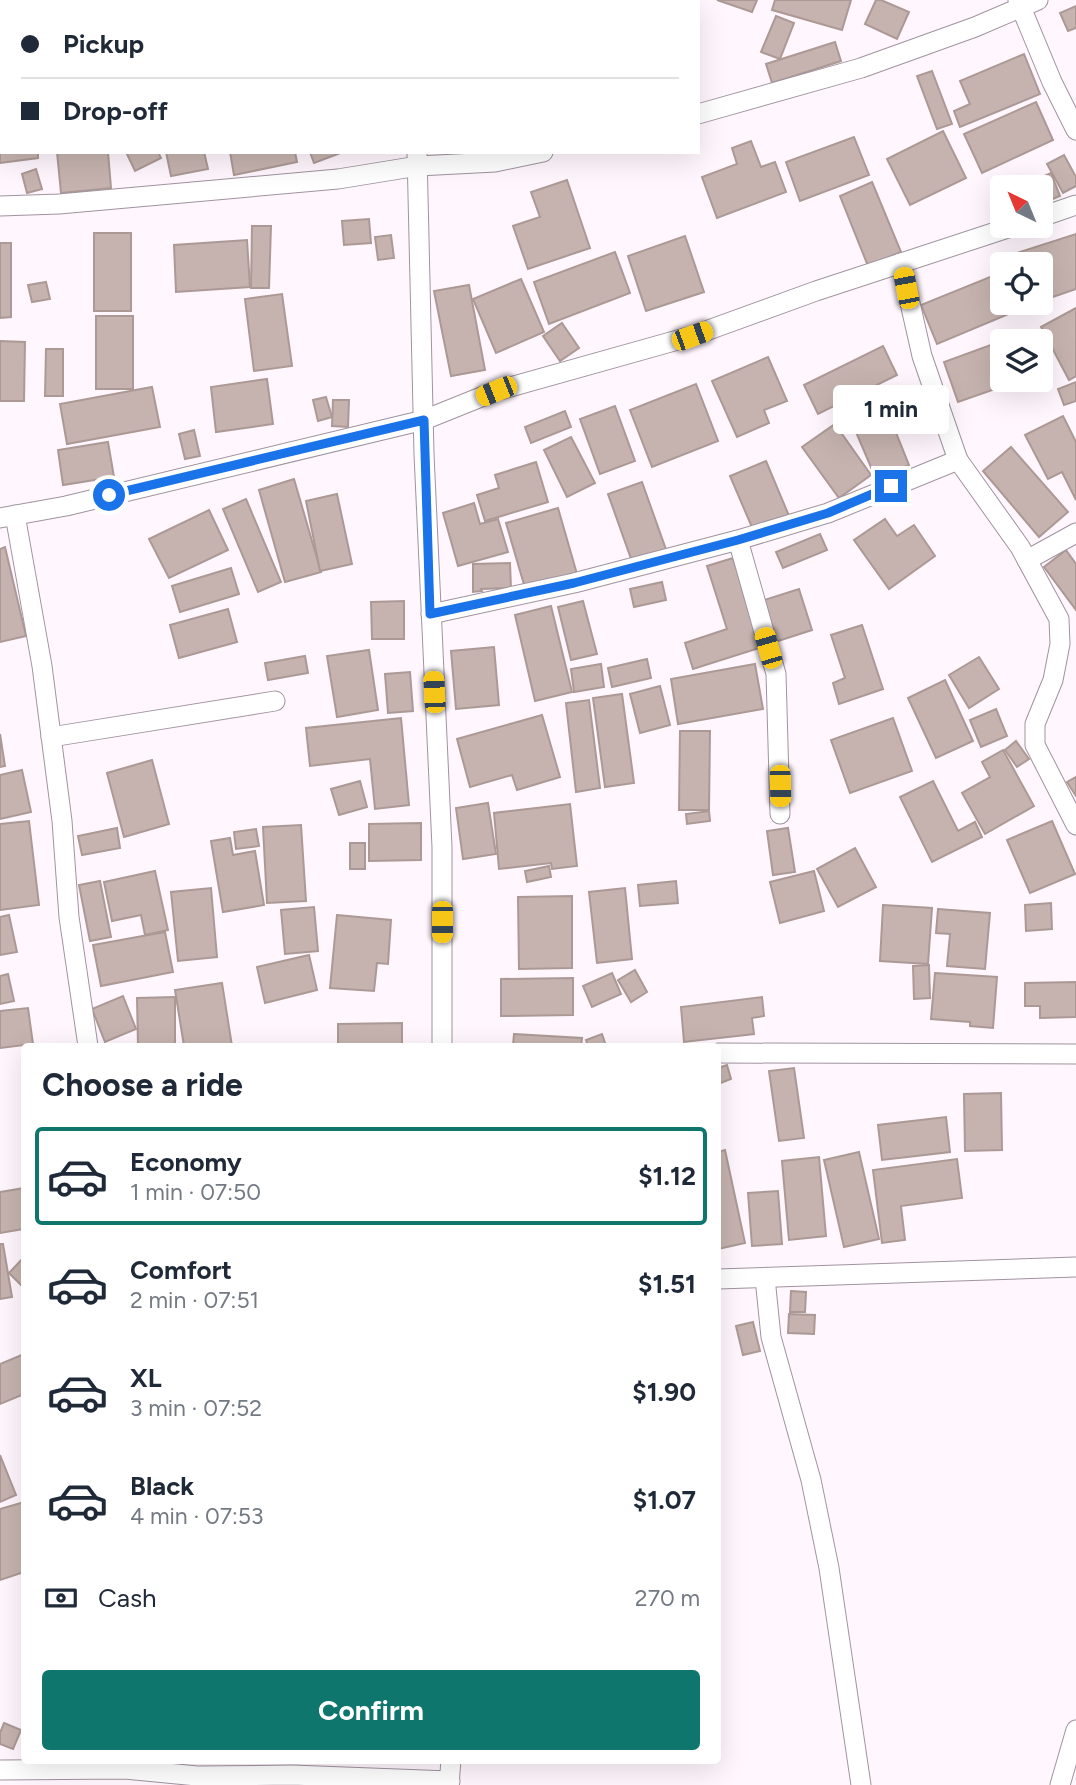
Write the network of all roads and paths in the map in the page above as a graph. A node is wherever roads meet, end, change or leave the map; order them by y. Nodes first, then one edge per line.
1 (1026, 2) edge
2 (700, 113) edge
3 (1076, 130) edge
4 (533, 154) edge
5 (418, 159) edge
6 (1076, 205) edge
7 (0, 206) edge
8 (1054, 213) edge
9 (990, 234) edge
10 (901, 263) junction
11 (424, 420) junction
12 (958, 460) junction
13 (8, 517) edge
14 (1076, 533) edge
15 (738, 540) junction
16 (1027, 560) junction
17 (430, 614) junction
18 (275, 701) dead end
19 (51, 737) junction
20 (780, 814) dead end
21 (1076, 825) edge
22 (88, 1043) edge
23 (442, 1043) edge
24 (721, 1053) edge
25 (1076, 1054) edge
26 (1076, 1268) edge
27 (765, 1278) junction
28 (721, 1279) edge
29 (1076, 1730) edge
30 (451, 1764) edge
31 (0, 1770) edge
32 (130, 1771) edge
33 (242, 1781) edge
34 (450, 1783) edge
35 (861, 1785) edge
36 (1060, 1785) edge

1 - 2 street
1 - 3 street
4 - 5 street
5 - 7 street
5 - 11 street
6 - 8 street
9 - 10 street
10 - 11 street
10 - 12 street
11 - 13 street
11 - 17 street
12 - 15 street
12 - 16 street
13 - 19 street
14 - 16 street
15 - 17 street
15 - 20 street
16 - 21 street
17 - 23 street
18 - 19 street
19 - 22 street
24 - 25 street
26 - 27 street
27 - 28 street
27 - 35 street
29 - 36 street
30 - 34 street
31 - 32 street
32 - 33 street
33 - 34 street

